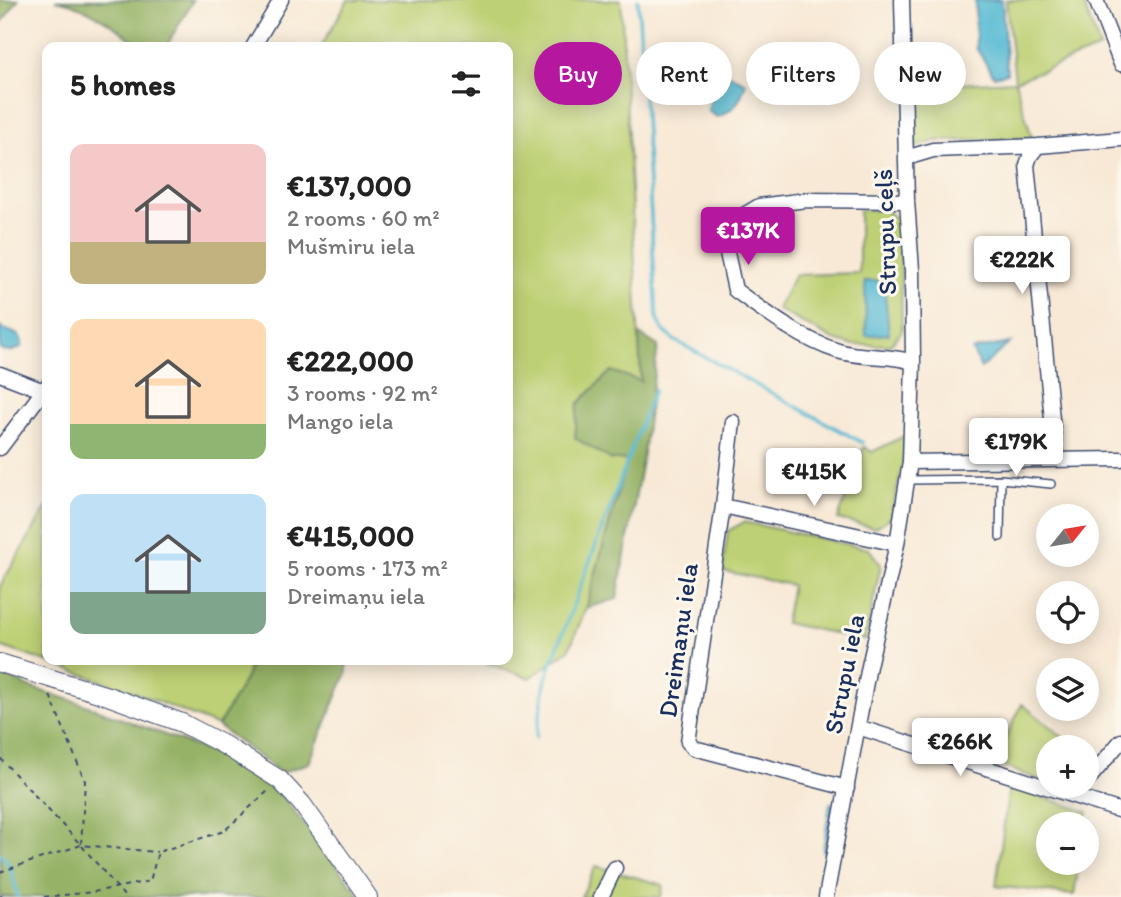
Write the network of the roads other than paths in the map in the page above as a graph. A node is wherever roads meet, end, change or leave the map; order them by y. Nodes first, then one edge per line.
1 (281, 0) edge
2 (902, 0) edge
3 (1096, 0) edge
4 (256, 42) edge
5 (1121, 64) edge
6 (1121, 139) edge
7 (1038, 146) junction
8 (906, 158) junction
9 (907, 201) junction
10 (913, 362) junction
11 (0, 374) edge
12 (42, 387) edge
13 (42, 393) edge
14 (733, 422) dead end
15 (0, 448) edge
16 (1121, 459) edge
17 (1056, 460) junction
18 (910, 462) junction
19 (1000, 479) junction
20 (908, 480) junction
21 (1051, 484) dead end
22 (723, 506) junction
23 (1000, 537) dead end
24 (897, 544) junction
25 (0, 663) edge
26 (858, 727) junction
27 (1121, 741) edge
28 (1099, 767) edge
29 (1036, 778) edge
30 (847, 788) junction
31 (1094, 798) edge
32 (1121, 811) edge
33 (615, 867) dead end
34 (368, 897) edge
35 (601, 897) edge
36 (826, 897) edge

1 - 4 street
2 - 8 street, Strupu ceļš
3 - 5 street
6 - 7 street
7 - 8 street
7 - 17 street
8 - 9 street, Strupu ceļš
9 - 10 street, Strupu ceļš
9 - 10 street
10 - 18 street, Strupu ceļš
11 - 12 street
13 - 15 street
14 - 22 street, Dreimaņu iela
16 - 17 street
17 - 18 street
18 - 20 street, Strupu iela
19 - 20 lane
19 - 21 lane
19 - 23 lane
20 - 24 street, Strupu iela
22 - 24 street
22 - 30 street, Dreimaņu iela
24 - 26 street, Strupu iela
25 - 34 street
26 - 29 street
26 - 30 street, Strupu iela
27 - 28 street
30 - 36 street, Strupu iela
31 - 32 street
33 - 35 street

